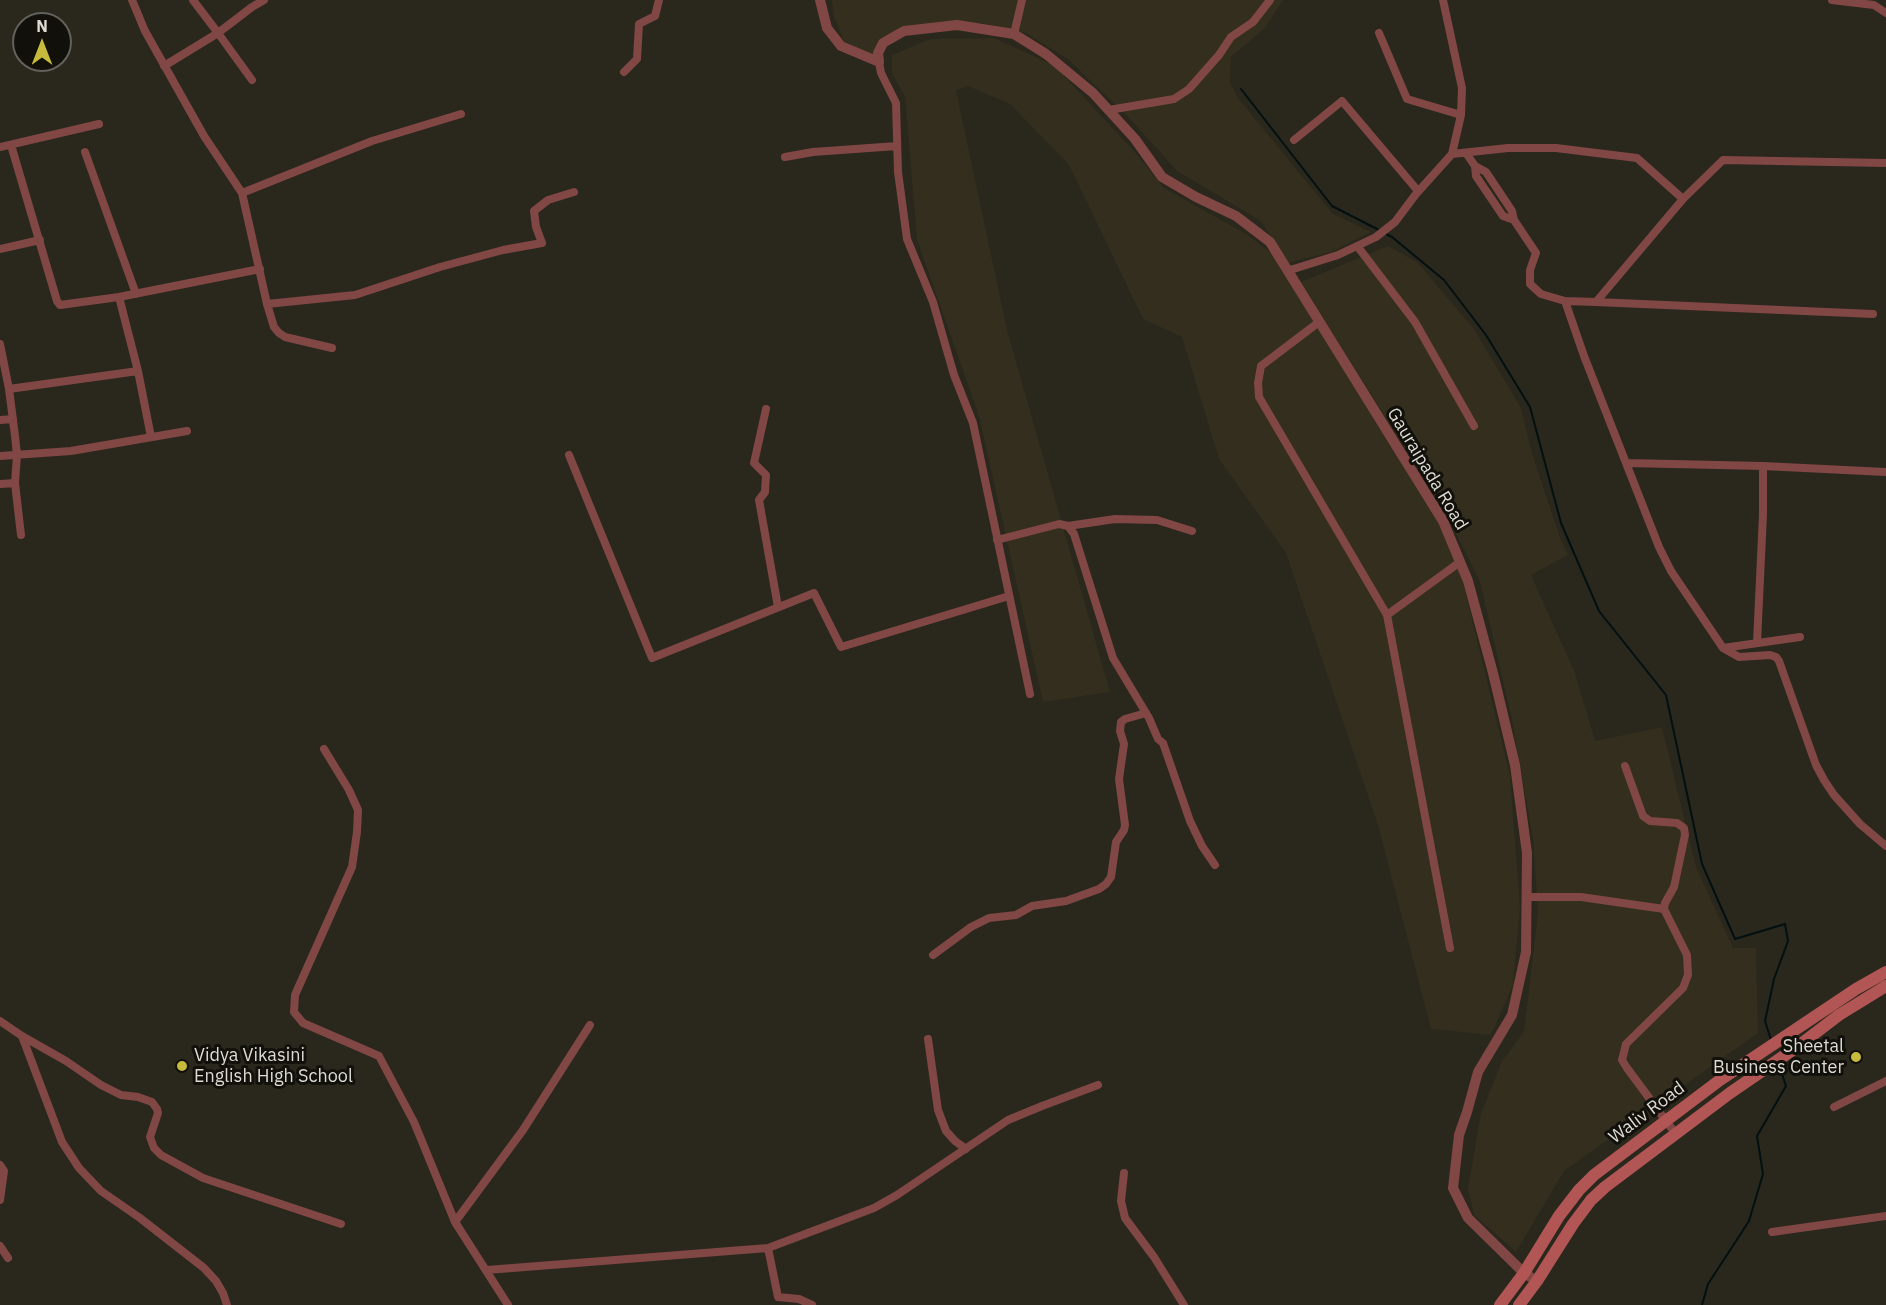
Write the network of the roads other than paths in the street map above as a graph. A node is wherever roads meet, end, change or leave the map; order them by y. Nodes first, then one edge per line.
1 (132, 0) edge
2 (193, 0) edge
3 (264, 0) edge
4 (658, 0) edge
5 (820, 0) edge
6 (1022, 0) edge
7 (1270, 0) edge
8 (1443, 0) edge
9 (1833, 0) edge
10 (1874, 5) junction
11 (1886, 6) edge
12 (1886, 13) edge
13 (218, 33) junction
14 (1379, 33) dead end
15 (1014, 34) junction
16 (879, 62) junction
17 (164, 66) junction
18 (624, 72) dead end
19 (252, 80) dead end
20 (1109, 110) junction
21 (461, 114) dead end
22 (1461, 115) junction
23 (99, 124) dead end
24 (1294, 140) dead end
25 (11, 145) junction
26 (897, 146) junction
27 (0, 147) edge
28 (85, 152) dead end
29 (1466, 153) junction
30 (1452, 154) junction
31 (785, 157) dead end
32 (1886, 163) edge
33 (1418, 191) junction
34 (574, 192) dead end
35 (242, 193) junction
36 (1683, 199) junction
37 (40, 240) junction
38 (1358, 247) junction
39 (5, 248) edge
40 (260, 269) junction
41 (1287, 271) junction
42 (136, 294) junction
43 (119, 297) junction
44 (1564, 301) junction
45 (1596, 302) junction
46 (267, 304) junction
47 (1873, 314) dead end
48 (1318, 322) junction
49 (0, 344) edge
50 (332, 348) dead end
51 (138, 371) junction
52 (9, 389) junction
53 (766, 409) dead end
54 (13, 419) junction
55 (0, 420) edge
56 (1473, 426) dead end
57 (187, 431) dead end
58 (152, 437) junction
59 (17, 455) junction
60 (568, 455) dead end
61 (0, 456) edge
62 (1627, 464) junction
63 (1763, 466) junction
64 (1886, 472) edge
65 (15, 483) junction
66 (0, 484) edge
67 (1068, 526) junction
68 (1192, 531) dead end
69 (21, 535) dead end
70 (997, 540) junction
71 (1460, 562) junction
72 (1010, 596) junction
73 (778, 607) junction
74 (1387, 615) junction
75 (1800, 637) dead end
76 (1757, 643) junction
77 (1723, 648) junction
78 (1030, 694) dead end
79 (1146, 713) junction
80 (324, 749) dead end
81 (1624, 766) dead end
82 (1886, 846) edge
83 (1215, 865) dead end
84 (1526, 897) junction
85 (1664, 909) junction
86 (1450, 948) dead end
87 (933, 955) dead end
88 (1886, 972) edge
89 (1886, 986) edge
90 (0, 1021) edge
91 (590, 1025) dead end
92 (22, 1036) junction
93 (928, 1039) dead end
94 (1886, 1081) edge
95 (1098, 1085) dead end
96 (1834, 1107) dead end
97 (1666, 1121) junction
98 (1675, 1133) junction
99 (966, 1149) junction
100 (0, 1165) edge
101 (1124, 1173) dead end
102 (0, 1200) edge
103 (1886, 1216) edge
104 (455, 1222) junction
105 (341, 1224) dead end
106 (1772, 1232) dead end
107 (0, 1246) edge
108 (768, 1248) junction
109 (8, 1258) dead end
110 (488, 1270) junction
111 (1524, 1273) junction
112 (1537, 1281) junction
113 (227, 1305) edge
114 (508, 1305) edge
115 (812, 1305) edge
116 (1184, 1305) edge
117 (1500, 1305) edge
118 (1519, 1305) edge

1 - 17 street
2 - 13 street
3 - 13 street
4 - 18 street
5 - 16 street
6 - 15 street
7 - 20 street
8 - 22 street
9 - 10 street
10 - 11 street
10 - 12 street
13 - 17 street
13 - 19 street
14 - 22 street
15 - 16 street, Gauraipada Road
15 - 20 street, Gauraipada Road
16 - 26 street
17 - 35 street
20 - 41 street, Gauraipada Road
21 - 35 street
22 - 30 street
23 - 25 street
24 - 33 street
25 - 27 street
25 - 37 street
26 - 31 street
26 - 70 street
28 - 42 street
29 - 30 street
29 - 36 street
29 - 44 street
30 - 33 street
32 - 36 street
33 - 38 street
34 - 46 street
35 - 40 street
36 - 45 street
37 - 39 street
37 - 43 street
38 - 41 street
38 - 56 street
40 - 42 street
40 - 46 street
41 - 48 street, Gauraipada Road
42 - 43 street
43 - 51 street
44 - 45 street
44 - 62 street
45 - 47 street
46 - 50 street
48 - 71 street, Gauraipada Road
48 - 74 street
49 - 52 street
51 - 52 street
51 - 58 street
52 - 54 street
53 - 73 street
54 - 55 street
54 - 59 street
57 - 58 street
58 - 59 street
59 - 61 street
59 - 65 street
60 - 73 street
62 - 63 street
62 - 77 street
63 - 64 street
63 - 76 street
65 - 66 street
65 - 69 street
67 - 68 street
67 - 70 street
67 - 79 street
70 - 72 street
71 - 74 street
71 - 84 street, Gauraipada Road
72 - 73 street
72 - 78 street
74 - 86 street
75 - 76 street
76 - 77 street
77 - 82 street
79 - 83 street
79 - 87 street
80 - 104 street
81 - 85 street
84 - 85 street
84 - 111 street, Gauraipada Road
85 - 97 street
88 - 97 main road, Waliv Road
89 - 98 main road, Waliv Road
90 - 92 street
91 - 104 street
92 - 105 street
92 - 113 street
93 - 99 street
94 - 96 street
95 - 99 street
97 - 98 street
97 - 111 main road, Waliv Road
98 - 112 main road, Waliv Road
99 - 108 street
100 - 102 street
101 - 116 street
103 - 106 street
104 - 110 street
107 - 109 street
108 - 110 street
108 - 115 street
110 - 114 street
111 - 112 street, Gauraipada Road
111 - 117 main road, Waliv Road
112 - 118 main road, Waliv Road

